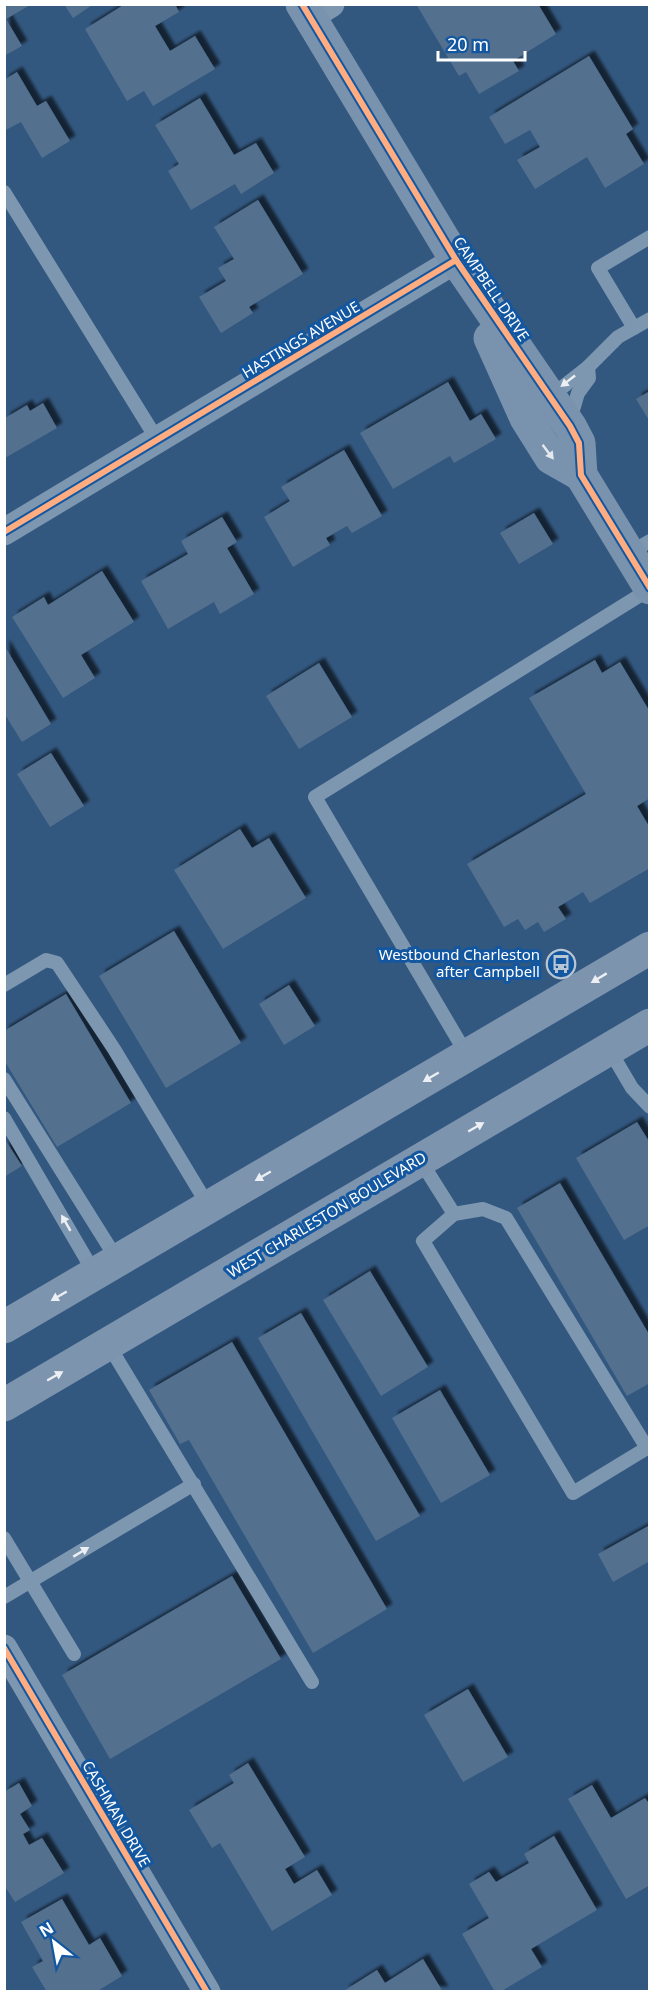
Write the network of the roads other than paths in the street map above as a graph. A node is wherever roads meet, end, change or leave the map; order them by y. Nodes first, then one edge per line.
1 (314, 9) edge
2 (4, 192) edge
3 (650, 237) edge
4 (456, 260) junction
5 (650, 319) edge
6 (634, 328) junction
7 (588, 367) junction
8 (538, 408) junction
9 (570, 426) junction
10 (158, 441) junction
11 (581, 475) junction
12 (4, 532) edge
13 (639, 547) edge
14 (650, 589) edge
15 (650, 948) edge
16 (4, 985) edge
17 (650, 1025) edge
18 (609, 1049) junction
19 (467, 1055) junction
20 (4, 1078) edge
21 (650, 1107) edge
22 (4, 1118) edge
23 (420, 1160) junction
24 (209, 1208) junction
25 (454, 1214) junction
26 (107, 1267) junction
27 (5, 1327) edge
28 (108, 1344) junction
29 (4, 1405) edge
30 (194, 1484) junction
31 (4, 1538) edge
32 (30, 1582) junction
33 (4, 1597) edge
34 (4, 1648) edge
35 (74, 1654) dead end
36 (312, 1682) dead end
37 (207, 1992) edge

1 - 4 street, CAMPBELL DRIVE
2 - 10 lane
3 - 6 lane
4 - 8 street, CAMPBELL DRIVE
4 - 10 street, HASTINGS AVENUE
5 - 6 lane
6 - 7 lane
7 -> 8 lane
7 - 9 lane
8 - 9 street, CAMPBELL DRIVE
8 -> 11 street, CAMPBELL DRIVE
9 - 11 street, CAMPBELL DRIVE
10 - 12 street, HASTINGS AVENUE
11 - 13 street, CAMPBELL DRIVE
13 - 14 street, CAMPBELL DRIVE
14 - 19 lane
15 -> 19 main road
16 - 24 lane
17 - 18 main road, WEST CHARLESTON BOULEVARD
18 - 21 lane
23 -> 18 main road, WEST CHARLESTON BOULEVARD
19 -> 24 main road
20 - 26 lane
26 -> 22 lane
23 - 25 lane
23 - 28 main road, WEST CHARLESTON BOULEVARD
24 - 26 main road
25 - 25 lane
26 -> 27 main road
29 -> 28 main road, WEST CHARLESTON BOULEVARD
28 - 30 lane
32 -> 30 lane
30 - 36 lane
31 - 32 lane
32 - 33 lane
32 - 35 lane
34 - 37 street, CASHMAN DRIVE

